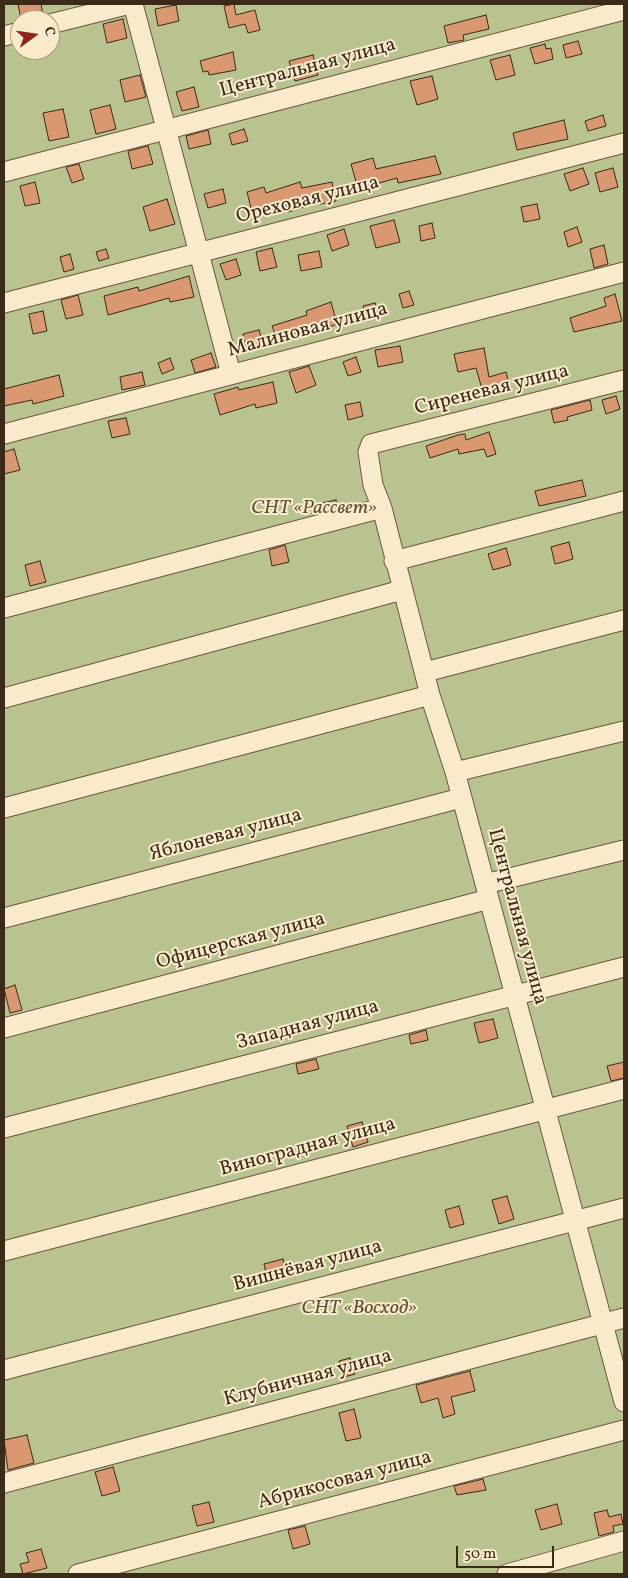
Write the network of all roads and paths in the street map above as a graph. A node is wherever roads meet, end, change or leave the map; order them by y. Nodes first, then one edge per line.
1 (130, 4) edge
2 (133, 4) edge
3 (624, 10) edge
4 (60, 22) edge
5 (167, 130) junction
6 (624, 143) edge
7 (4, 172) edge
8 (198, 252) junction
9 (624, 272) edge
10 (4, 303) edge
11 (231, 374) junction
12 (624, 380) edge
13 (4, 434) edge
14 (371, 444) joint
15 (624, 501) edge
16 (382, 508) junction
17 (394, 561) junction
18 (402, 590) junction
19 (4, 608) edge
20 (624, 620) edge
21 (425, 672) junction
22 (430, 695) junction
23 (4, 698) edge
24 (624, 731) edge
25 (455, 772) junction
26 (461, 798) junction
27 (4, 808) edge
28 (624, 850) edge
29 (487, 892) junction
30 (4, 918) edge
31 (624, 967) edge
32 (514, 996) junction
33 (4, 1028) edge
34 (624, 1089) edge
35 (546, 1110) junction
36 (4, 1128) edge
37 (624, 1208) edge
38 (577, 1220) junction
39 (4, 1251) edge
40 (624, 1318) edge
41 (602, 1324) junction
42 (4, 1370) edge
43 (624, 1402) edge
44 (624, 1430) edge
45 (4, 1483) edge
46 (624, 1541) edge
47 (78, 1574) edge
48 (507, 1574) edge

1 - 4 street
2 - 5 street
3 - 5 street, Центральная улица
5 - 7 street, Центральная улица
5 - 8 street
6 - 8 street, Ореховая улица
8 - 10 street, Ореховая улица
8 - 11 street
9 - 11 street, Малиновая улица
11 - 13 street, Малиновая улица
12 - 14 street, Сиреневая улица
14 - 16 street, Центральная улица
15 - 17 street
16 - 17 street, Центральная улица
16 - 19 street
17 - 18 street, Центральная улица
18 - 21 street, Центральная улица
18 - 23 street
20 - 21 street
21 - 22 street, Центральная улица
22 - 25 street, Центральная улица
22 - 27 street
24 - 25 street
25 - 26 street, Центральная улица
26 - 29 street, Центральная улица
26 - 30 street, Яблоневая улица
28 - 29 street, Офицерская улица
29 - 32 street, Центральная улица
29 - 33 street, Офицерская улица
31 - 32 street, Западная улица
32 - 35 street, Центральная улица
32 - 36 street, Западная улица
34 - 35 street, Виноградная улица
35 - 38 street, Центральная улица
35 - 39 street, Виноградная улица
37 - 38 street, Вишнёвая улица
38 - 41 street, Центральная улица
38 - 42 street, Вишнёвая улица
40 - 41 street, Клубничная улица
41 - 43 street, Центральная улица
41 - 45 street, Клубничная улица
44 - 47 street, Абрикосовая улица
46 - 48 street

